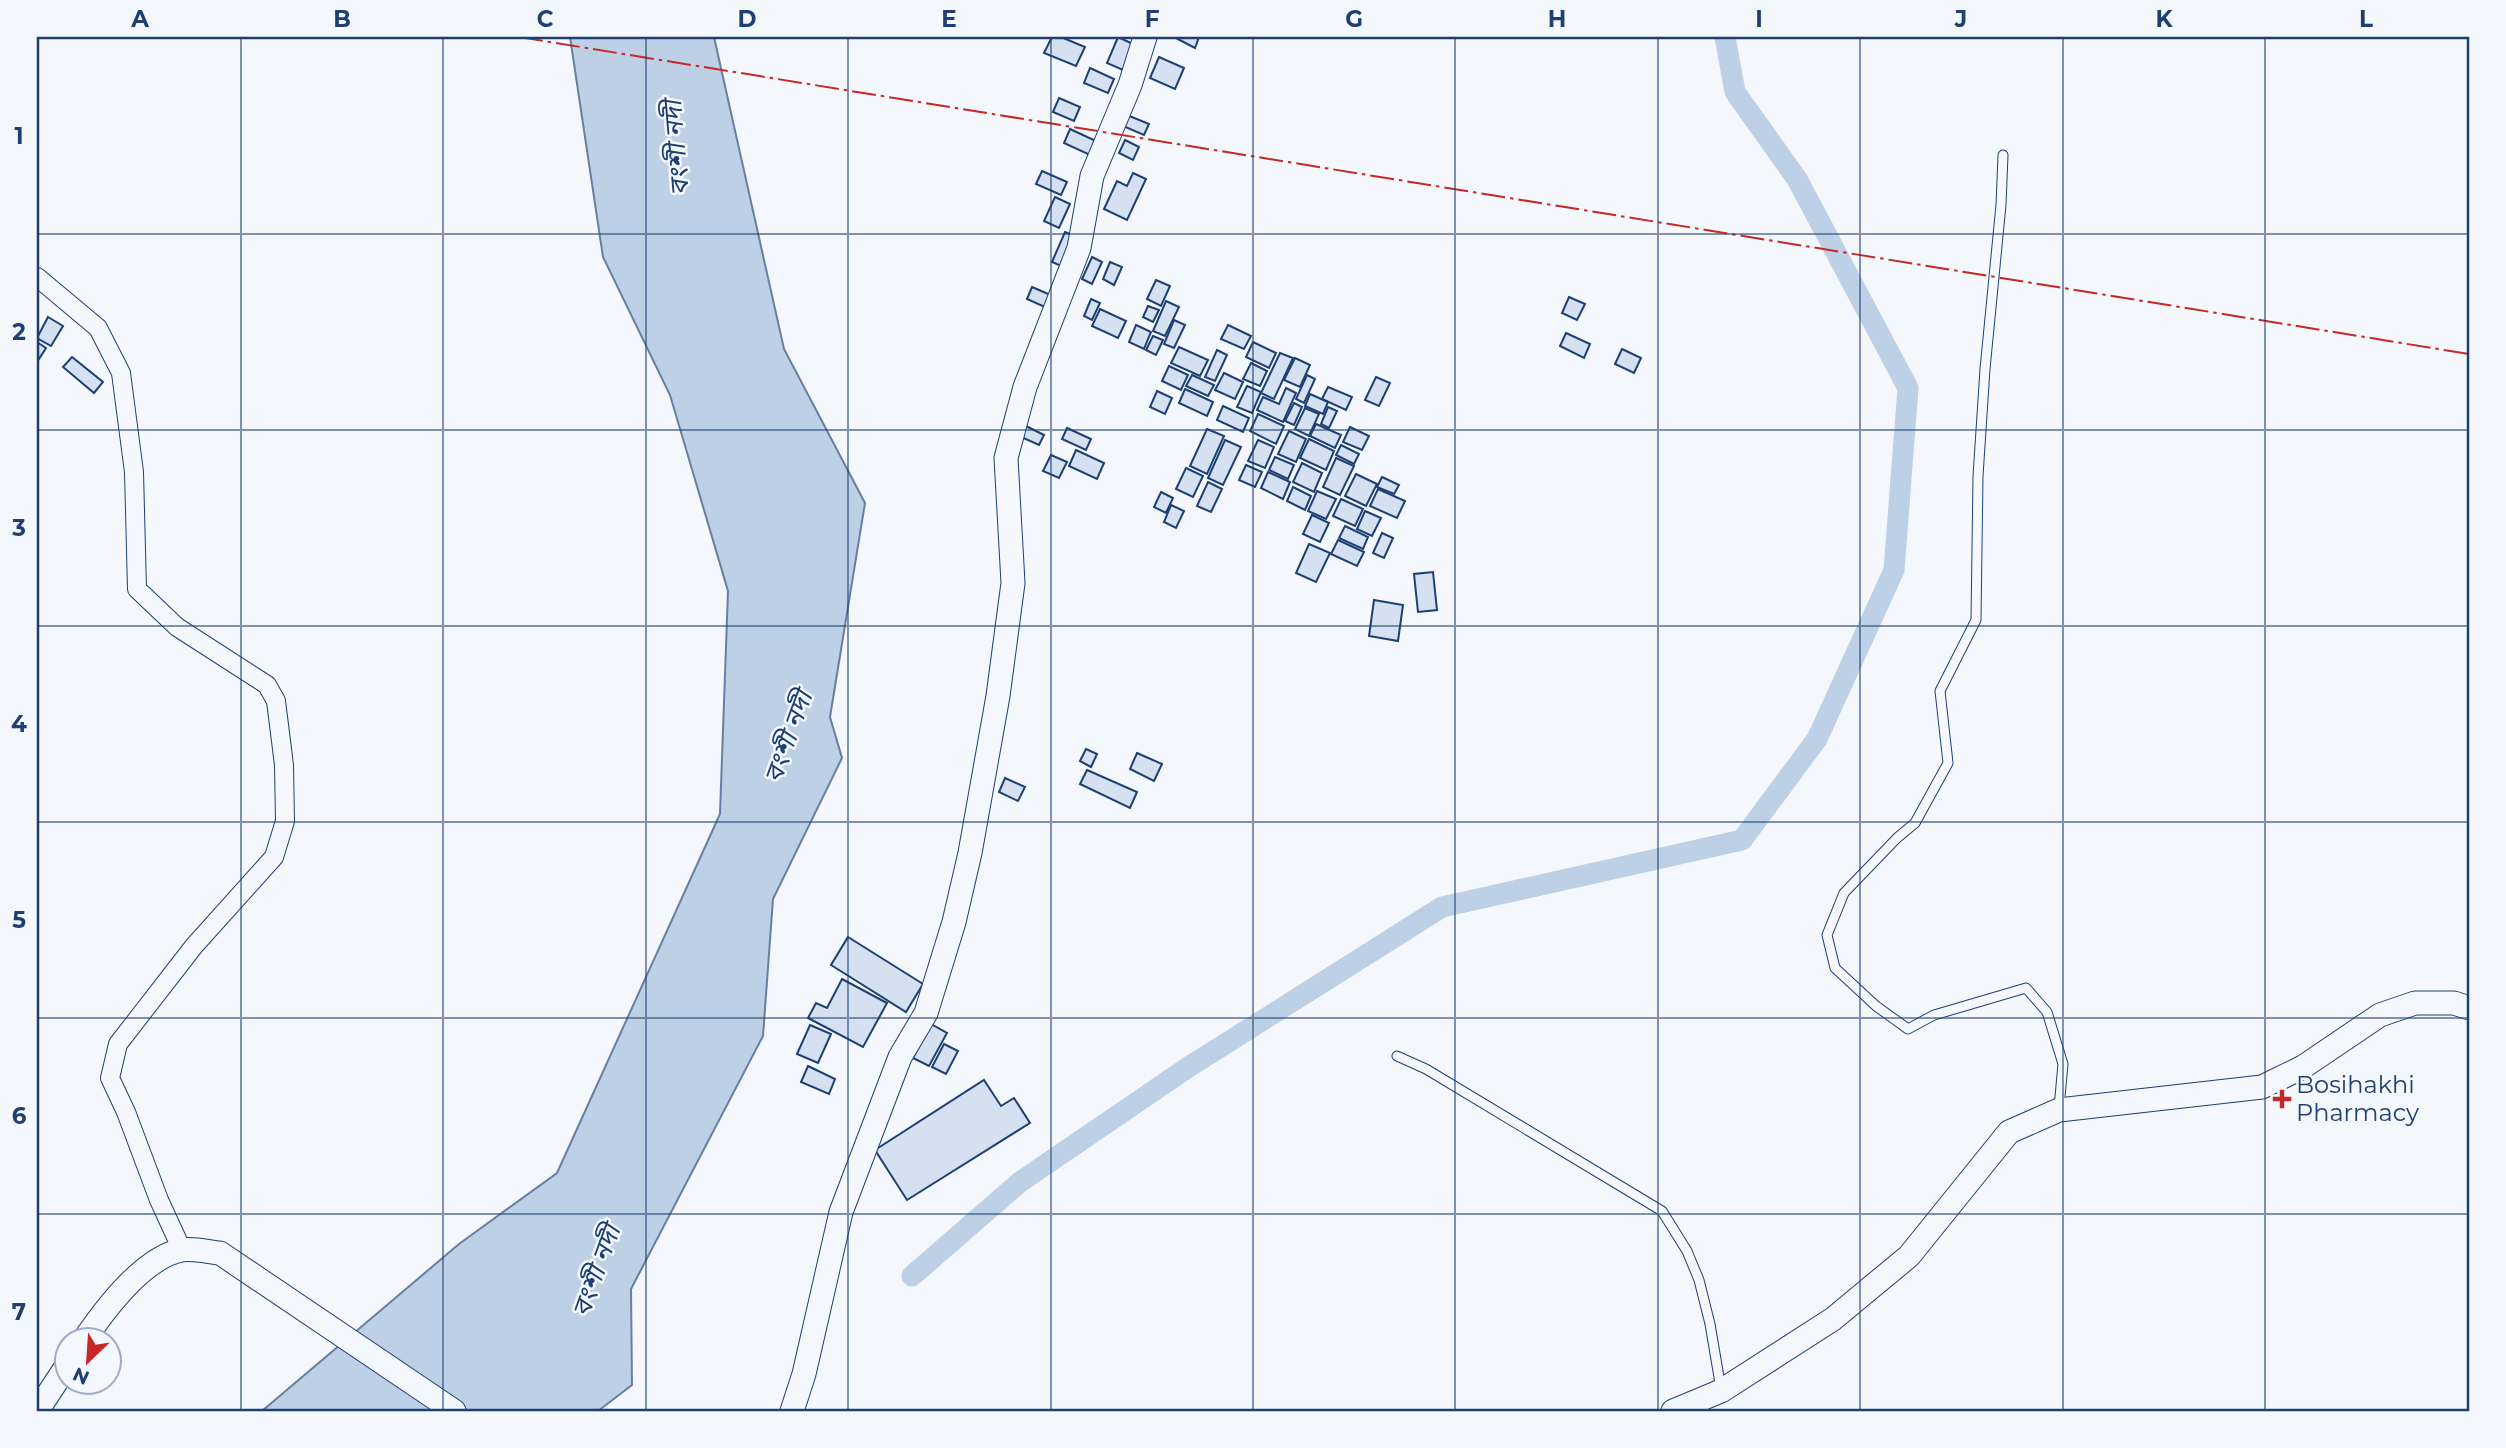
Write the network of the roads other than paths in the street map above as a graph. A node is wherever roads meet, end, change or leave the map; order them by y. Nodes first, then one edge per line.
1 (1145, 37) edge
2 (2003, 155) dead end
3 (37, 277) edge
4 (2469, 1009) edge
5 (1397, 1056) dead end
6 (2059, 1110) junction
7 (183, 1250) junction
8 (93, 1326) edge
9 (52, 1388) edge
10 (1721, 1391) junction
11 (37, 1411) edge
12 (454, 1411) edge
13 (792, 1411) edge
14 (1673, 1411) edge

1 - 13 street
2 - 6 lane
3 - 7 street
4 - 6 street
5 - 10 lane
6 - 10 street
7 - 8 street
7 - 12 street
9 - 11 street
10 - 14 street

